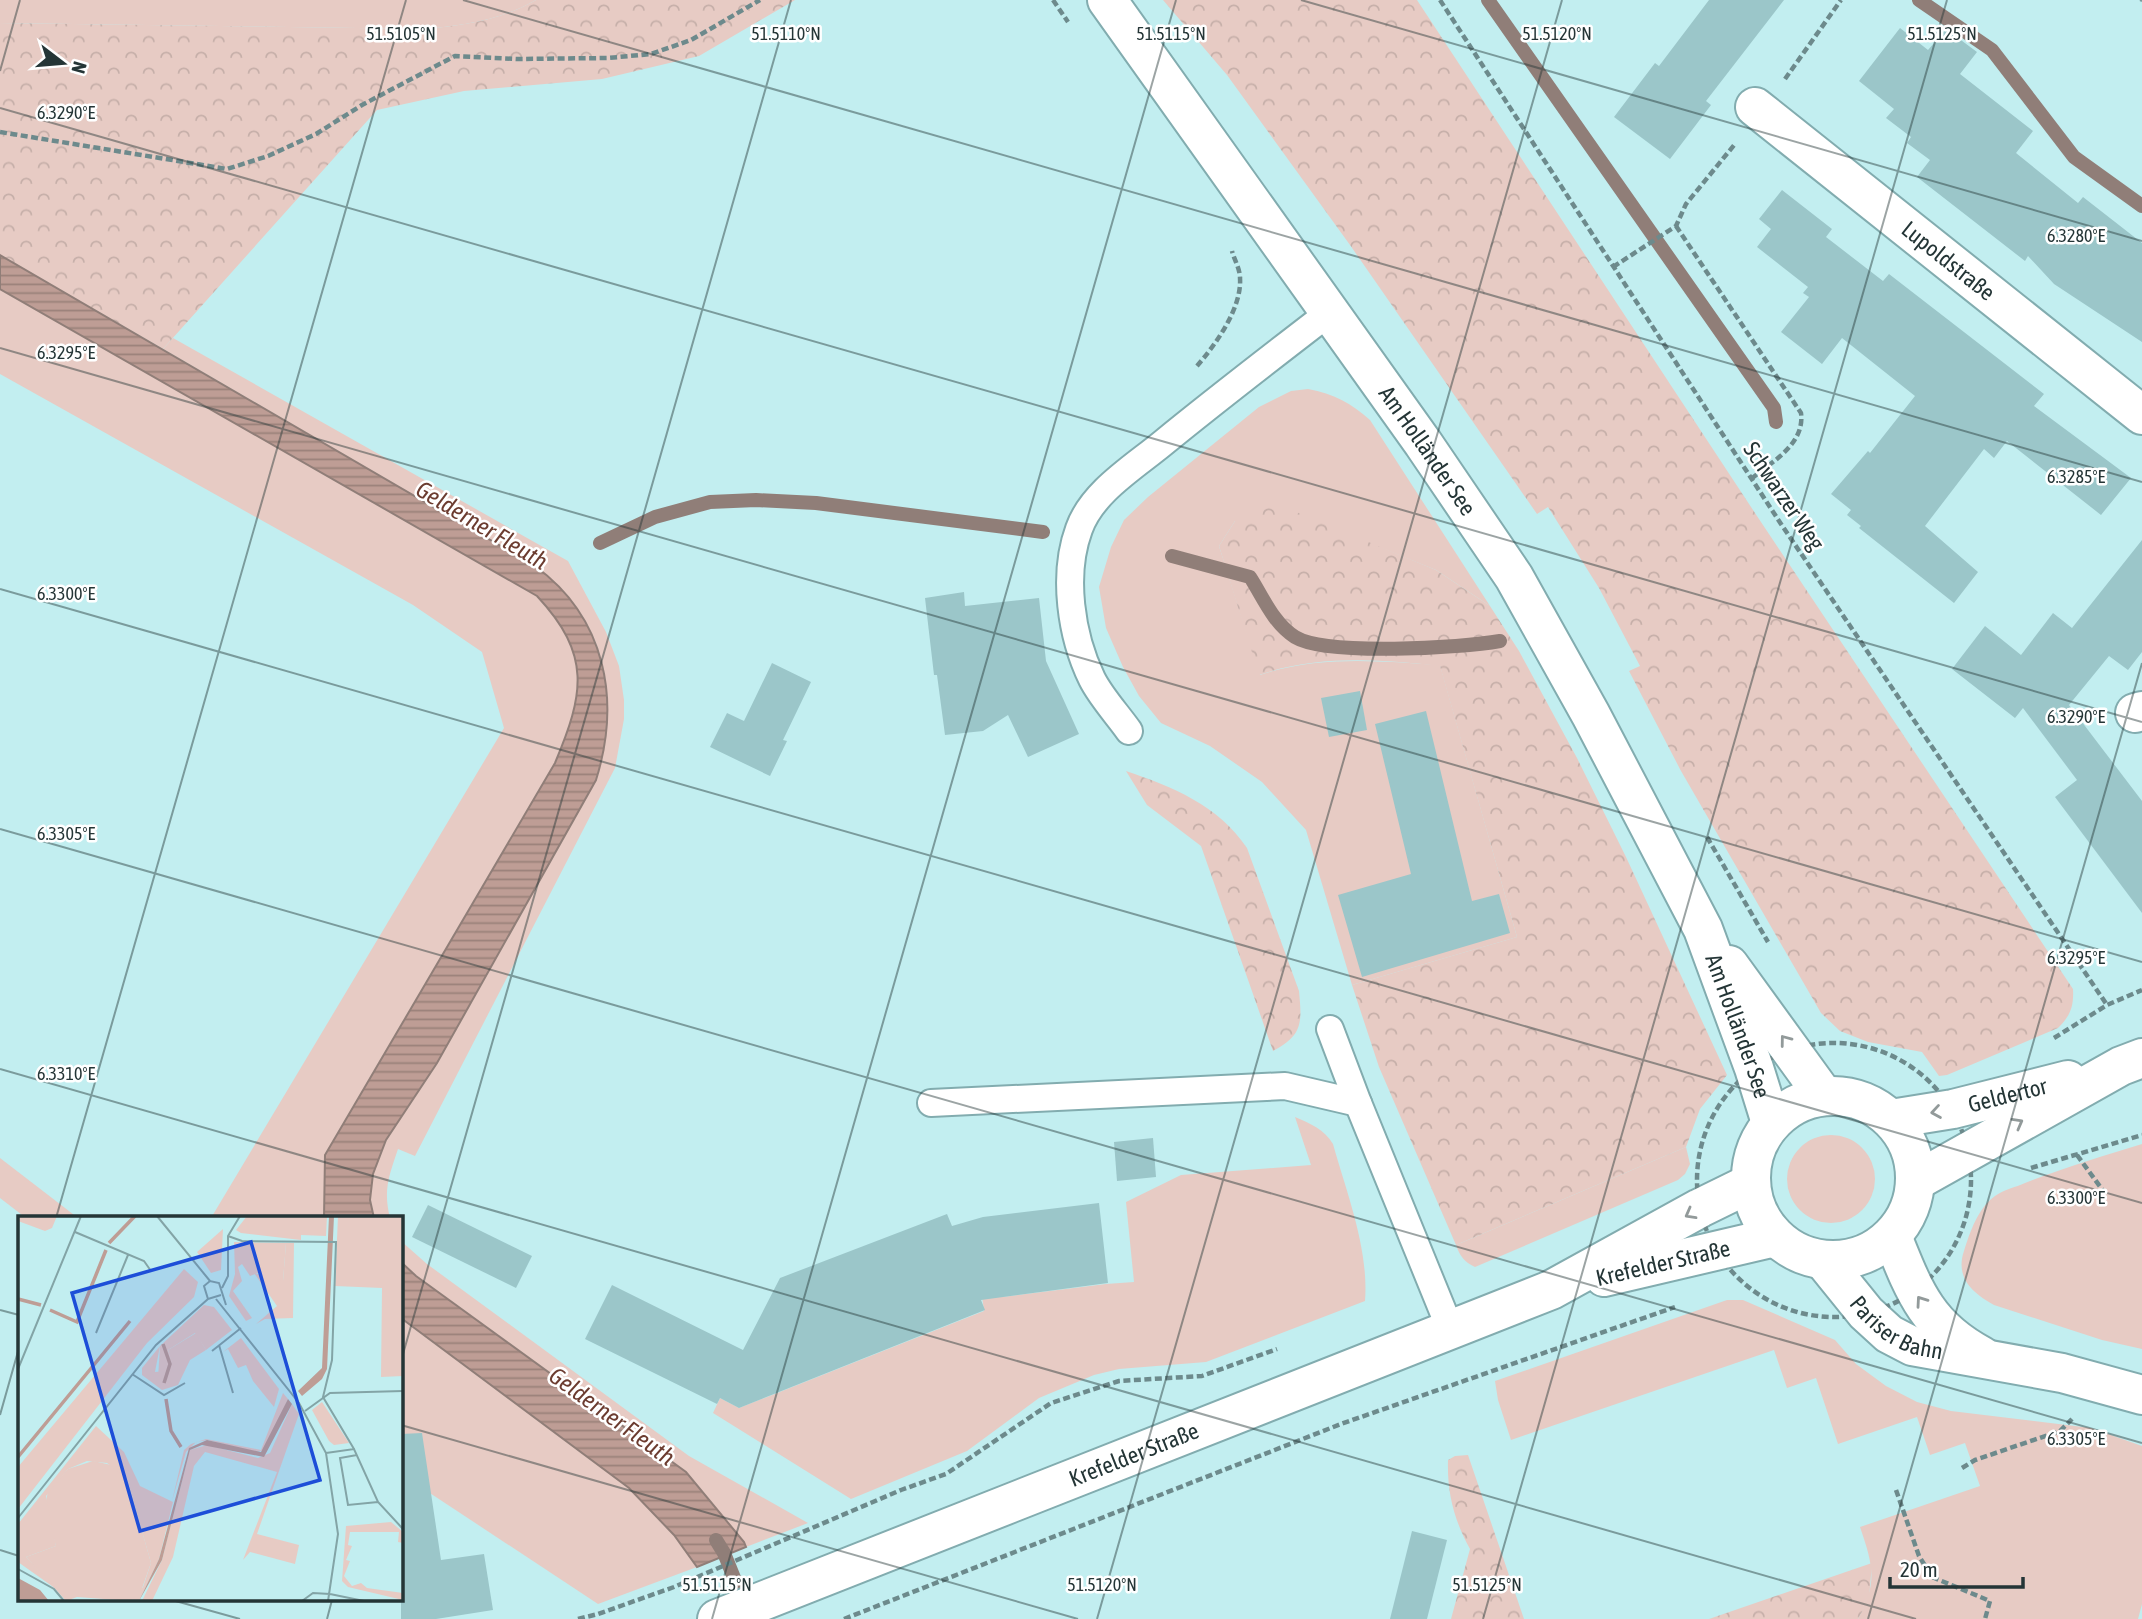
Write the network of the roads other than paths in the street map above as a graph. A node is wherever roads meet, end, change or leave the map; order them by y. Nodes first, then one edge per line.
1 (1107, 0) edge
2 (1758, 109) road end
3 (1330, 312) junction
4 (2142, 415) edge
5 (1129, 731) dead end
6 (1703, 929) junction
7 (1330, 1029) dead end
8 (2132, 1062) edge
9 (1824, 1096) junction
10 (931, 1103) dead end
11 (1358, 1103) junction
12 (1891, 1119) junction
13 (1771, 1124) junction
14 (1916, 1181) junction
15 (1751, 1184) junction
16 (1775, 1237) junction
17 (1892, 1237) junction
18 (1824, 1261) junction
19 (1551, 1290) junction
20 (1451, 1331) junction
21 (1990, 1361) junction
22 (2142, 1395) edge
23 (717, 1619) edge

1 - 3 street, Am Holländer See
2 - 4 street, Lupoldstraße
3 - 5 lane
3 - 6 street, Am Holländer See
9 -> 6 street, Am Holländer See
6 - 13 street, Am Holländer See
7 - 11 lane
8 -> 12 street, Geldertor
14 -> 8 street, Geldertor
9 - 12 street
9 - 13 street
10 - 11 lane
11 - 20 lane
12 - 14 street
13 - 15 street
14 - 17 street
15 - 16 street
15 -> 19 street, Krefelder Straße
16 - 18 street
16 - 19 street, Krefelder Straße
17 - 18 street
21 -> 17 street, Pariser Bahn
18 - 21 street, Pariser Bahn
19 - 20 street, Krefelder Straße
20 - 23 street, Krefelder Straße
21 - 22 street, Pariser Bahn

